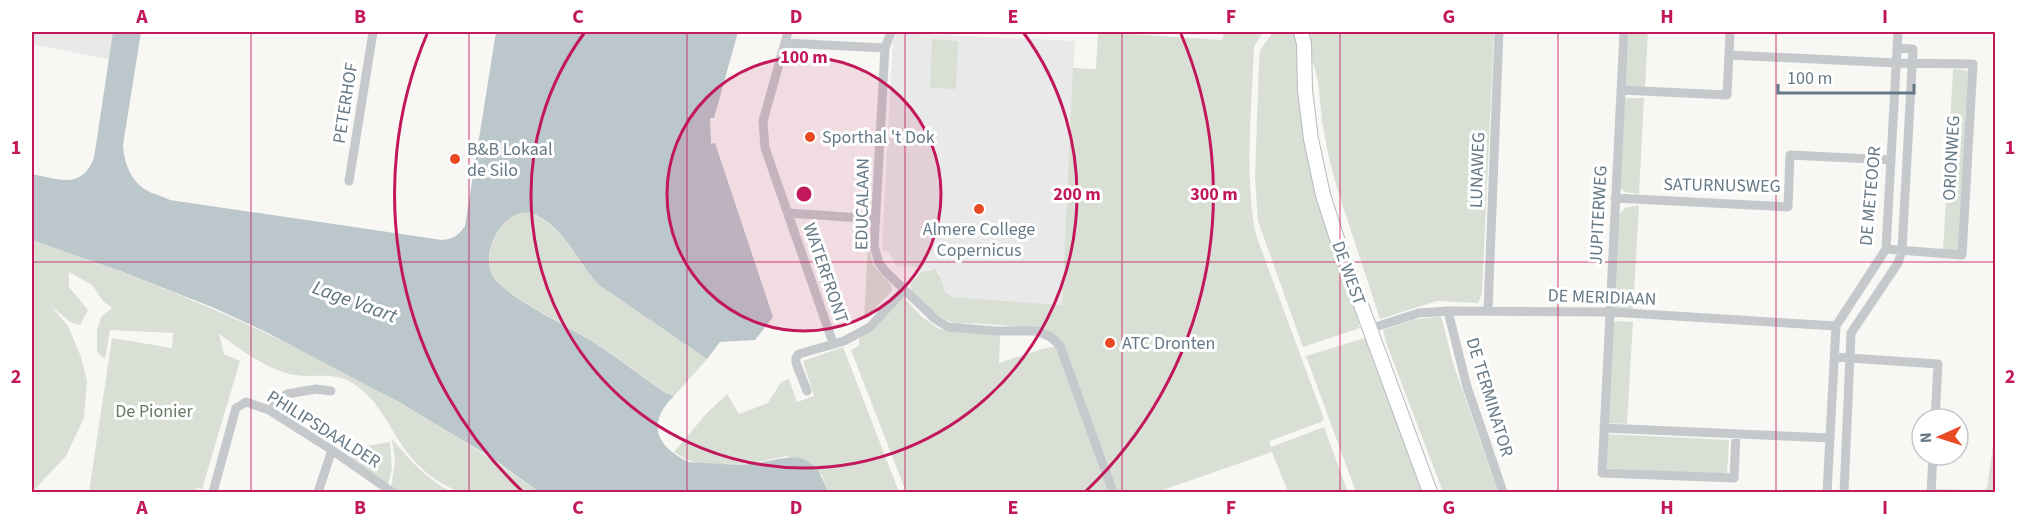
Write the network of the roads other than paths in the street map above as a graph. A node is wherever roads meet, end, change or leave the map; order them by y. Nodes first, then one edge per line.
1 (373, 32) edge
2 (788, 32) edge
3 (891, 32) edge
4 (1499, 32) edge
5 (1624, 32) edge
6 (1730, 32) edge
7 (1898, 32) edge
8 (1304, 36) edge
9 (785, 43) junction
10 (885, 48) junction
11 (1897, 48) junction
12 (1729, 55) junction
13 (1896, 63) junction
14 (1912, 63) junction
15 (1621, 90) junction
16 (1891, 160) junction
17 (349, 180) dead end
18 (1615, 198) junction
19 (788, 213) junction
20 (876, 219) junction
21 (1886, 249) junction
22 (1902, 250) junction
23 (904, 290) junction
24 (1448, 310) junction
25 (1488, 310) junction
26 (1610, 312) junction
27 (1836, 326) junction
28 (1369, 329) junction
29 (833, 343) junction
30 (1834, 357) junction
31 (1850, 358) junction
32 (807, 391) dead end
33 (331, 392) dead end
34 (1936, 407) edge
35 (269, 410) junction
36 (1604, 428) junction
37 (1736, 434) junction
38 (1830, 438) junction
39 (332, 450) junction
40 (1932, 467) edge
41 (213, 492) edge
42 (318, 492) edge
43 (392, 492) edge
44 (1113, 492) edge
45 (1430, 492) edge
46 (1503, 492) edge
47 (1827, 492) edge
48 (1844, 492) edge
49 (1931, 492) edge

1 - 17 street, PETERHOF
2 - 9 street, WATERFRONT
3 - 10 street, EDUCALAAN
4 - 25 street, LUNAWEG
5 - 15 street, JUPITERWEG
6 - 12 street
7 - 11 street, DE METEOOR
8 - 28 main road, DE WEST
9 - 10 street
9 - 19 street, WATERFRONT
10 - 20 street, EDUCALAAN
11 - 13 street, DE METEOOR
11 - 14 street
12 - 13 street, ORIONWEG
12 - 15 street
13 - 14 street, ORIONWEG
13 - 16 street, DE METEOOR
14 - 22 street
14 - 22 street, ORIONWEG
15 - 18 street, JUPITERWEG
16 - 18 street, SATURNUSWEG
16 - 21 street, DE METEOOR
18 - 26 street, JUPITERWEG
19 - 20 street, WATERFRONT
19 - 29 street, WATERFRONT
20 - 23 street, EDUCALAAN
21 - 22 street, ORIONWEG
21 - 27 street, DE METEOOR
22 - 31 street
23 - 29 street
23 - 44 street, EDUCALAAN
24 - 25 street, DE MERIDIAAN
24 - 28 street, DE MERIDIAAN
24 - 46 street, DE TERMINATOR
25 - 26 street, DE MERIDIAAN
26 - 27 street, DE MERIDIAAN
26 - 36 street, JUPITERWEG
27 - 30 street, DE METEOOR
28 - 45 main road, DE WEST
29 - 32 street
30 - 31 street
30 - 38 street, DE METEOOR
31 - 34 street
31 - 48 street
33 - 35 street
35 - 39 street, PHILIPSDAALDER
35 - 41 street, PHILIPSDAALDER
36 - 37 street
36 - 37 street, JUPITERWEG
37 - 38 street
38 - 47 street, DE METEOOR
39 - 42 street
39 - 43 street, PHILIPSDAALDER
40 - 49 street

